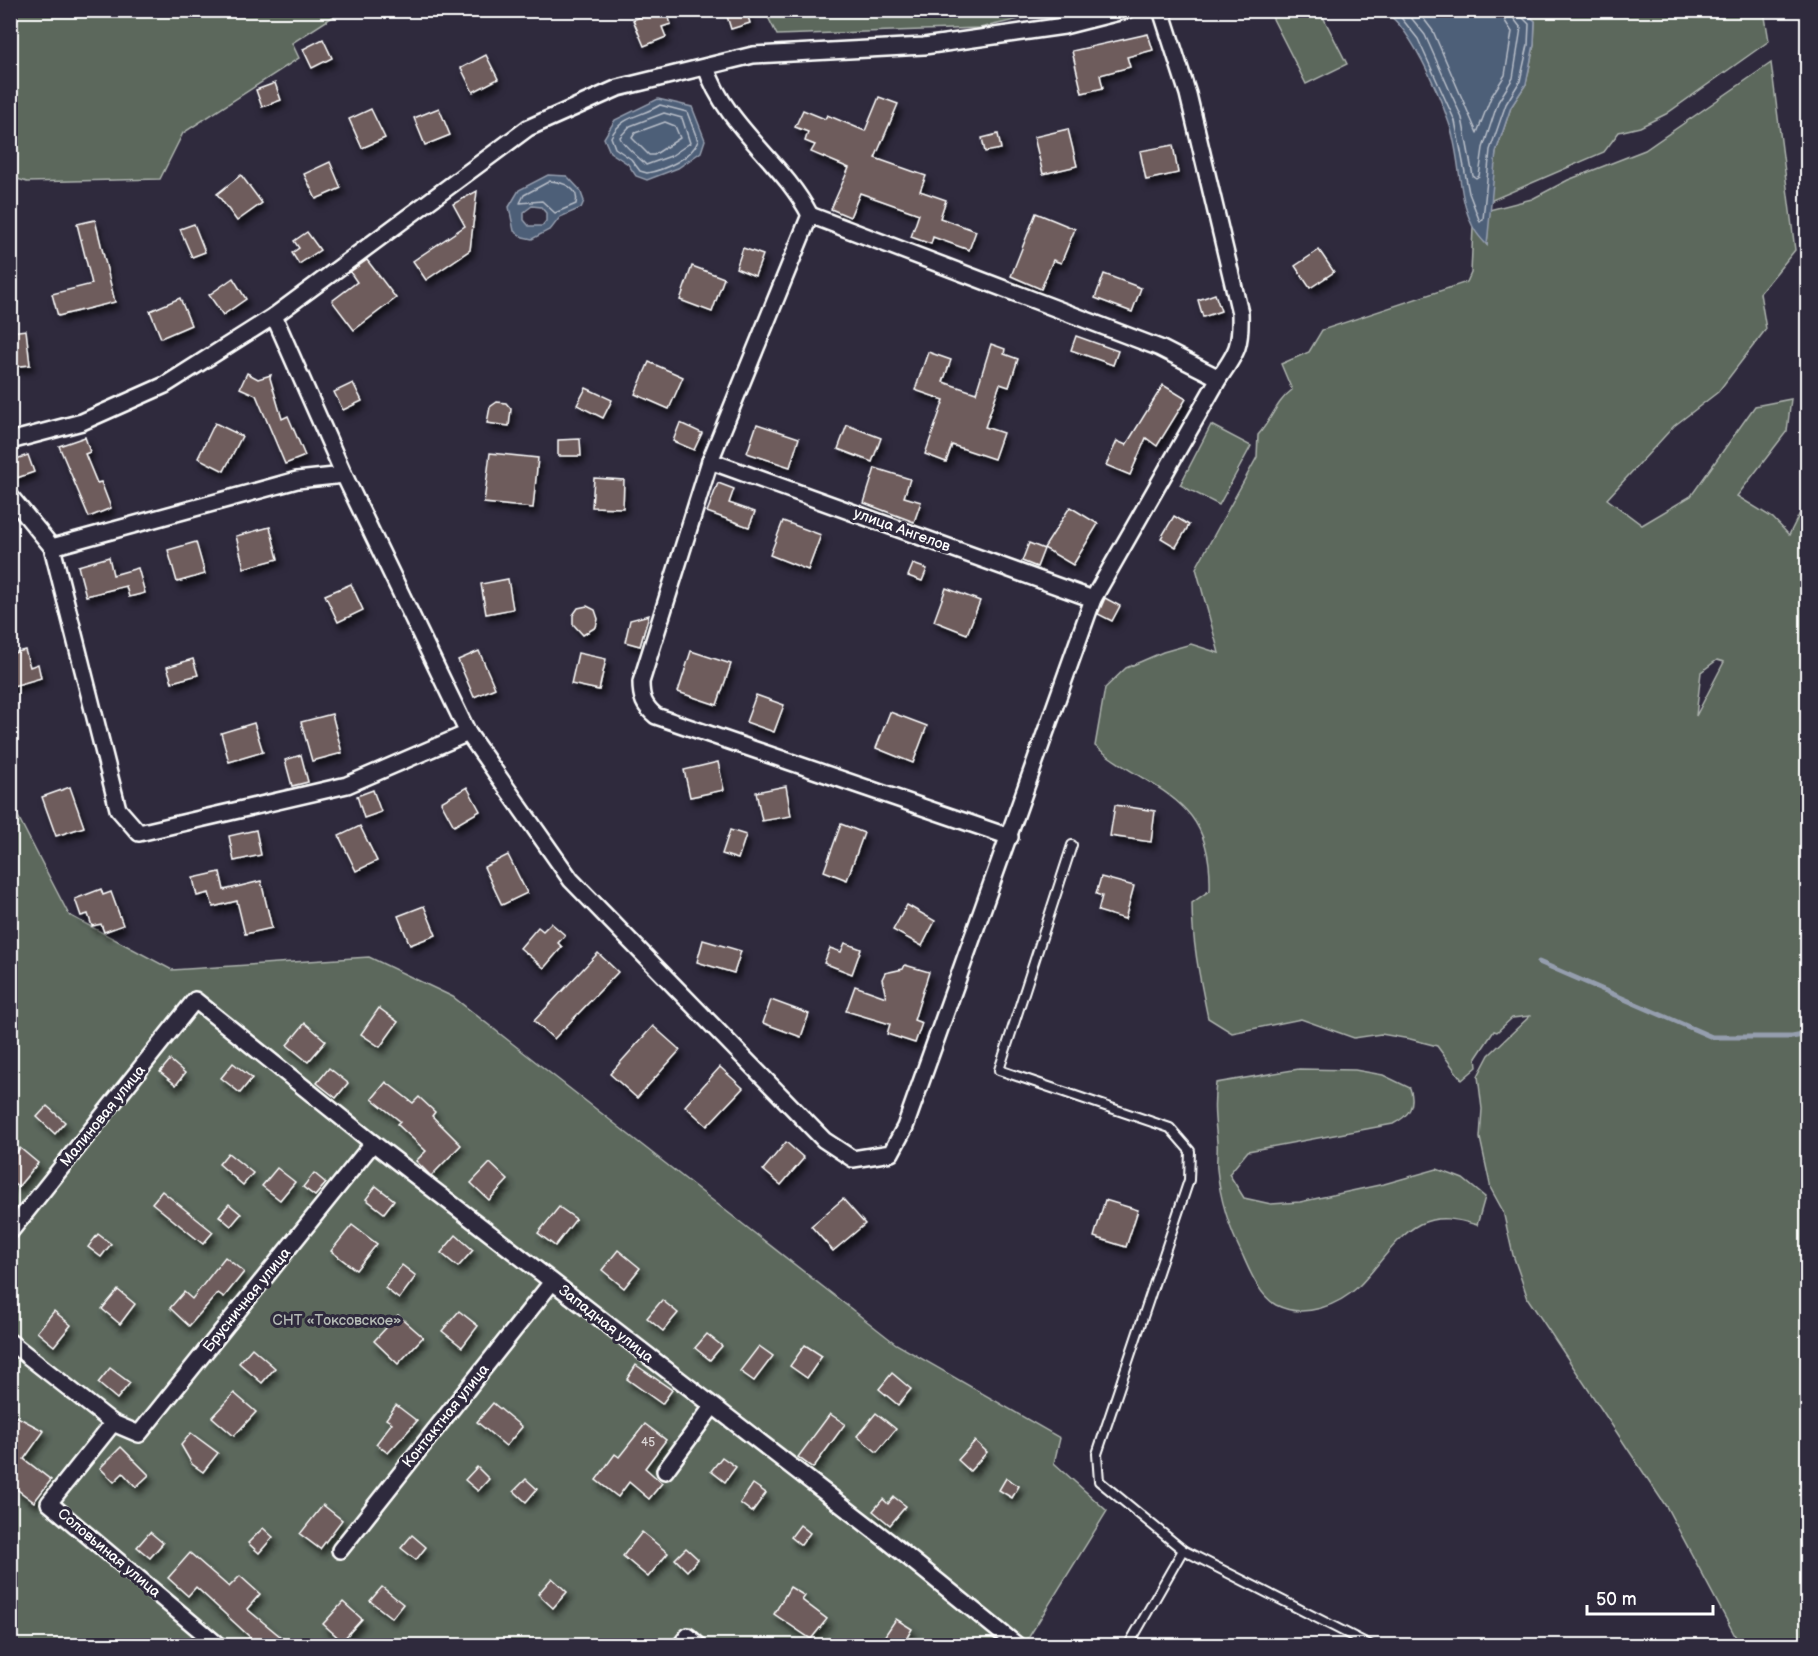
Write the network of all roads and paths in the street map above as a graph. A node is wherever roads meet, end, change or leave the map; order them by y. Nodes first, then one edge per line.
1 (1127, 10) edge
2 (1161, 10) edge
3 (706, 67) junction
4 (810, 215) junction
5 (274, 316) junction
6 (1219, 378) junction
7 (10, 441) edge
8 (710, 461) junction
9 (344, 475) junction
10 (10, 496) edge
11 (52, 547) junction
12 (1093, 599) junction
13 (468, 733) junction
14 (1010, 837) junction
15 (1072, 845) dead end
16 (195, 1000) joint
17 (373, 1143) junction
18 (10, 1232) edge
19 (552, 1282) junction
20 (10, 1342) edge
21 (712, 1407) junction
22 (113, 1423) junction
23 (665, 1471) dead end
24 (340, 1550) dead end
25 (1183, 1550) junction
26 (219, 1646) edge
27 (680, 1646) edge
28 (699, 1646) edge
29 (1018, 1646) edge
30 (1128, 1646) edge
31 (1372, 1646) edge

1 - 3 street
2 - 6 street
3 - 4 street
3 - 5 street
4 - 6 street
4 - 8 street
5 - 7 street
5 - 9 street
6 - 12 street
8 - 12 street, улица Ангелов
8 - 14 street
9 - 11 street
9 - 13 street
10 - 11 street
11 - 13 street
12 - 14 street
13 - 14 street
15 - 25 lane
16 - 17 street, Западная улица
16 - 18 street, Малиновая улица
17 - 19 street, Западная улица
17 - 22 street, Брусничная улица
19 - 21 street, Западная улица
19 - 24 street, Контактная улица
20 - 22 street
21 - 23 street
21 - 29 street, Западная улица
22 - 26 street, Соловьиная улица
25 - 30 lane
25 - 31 lane
27 - 28 street

